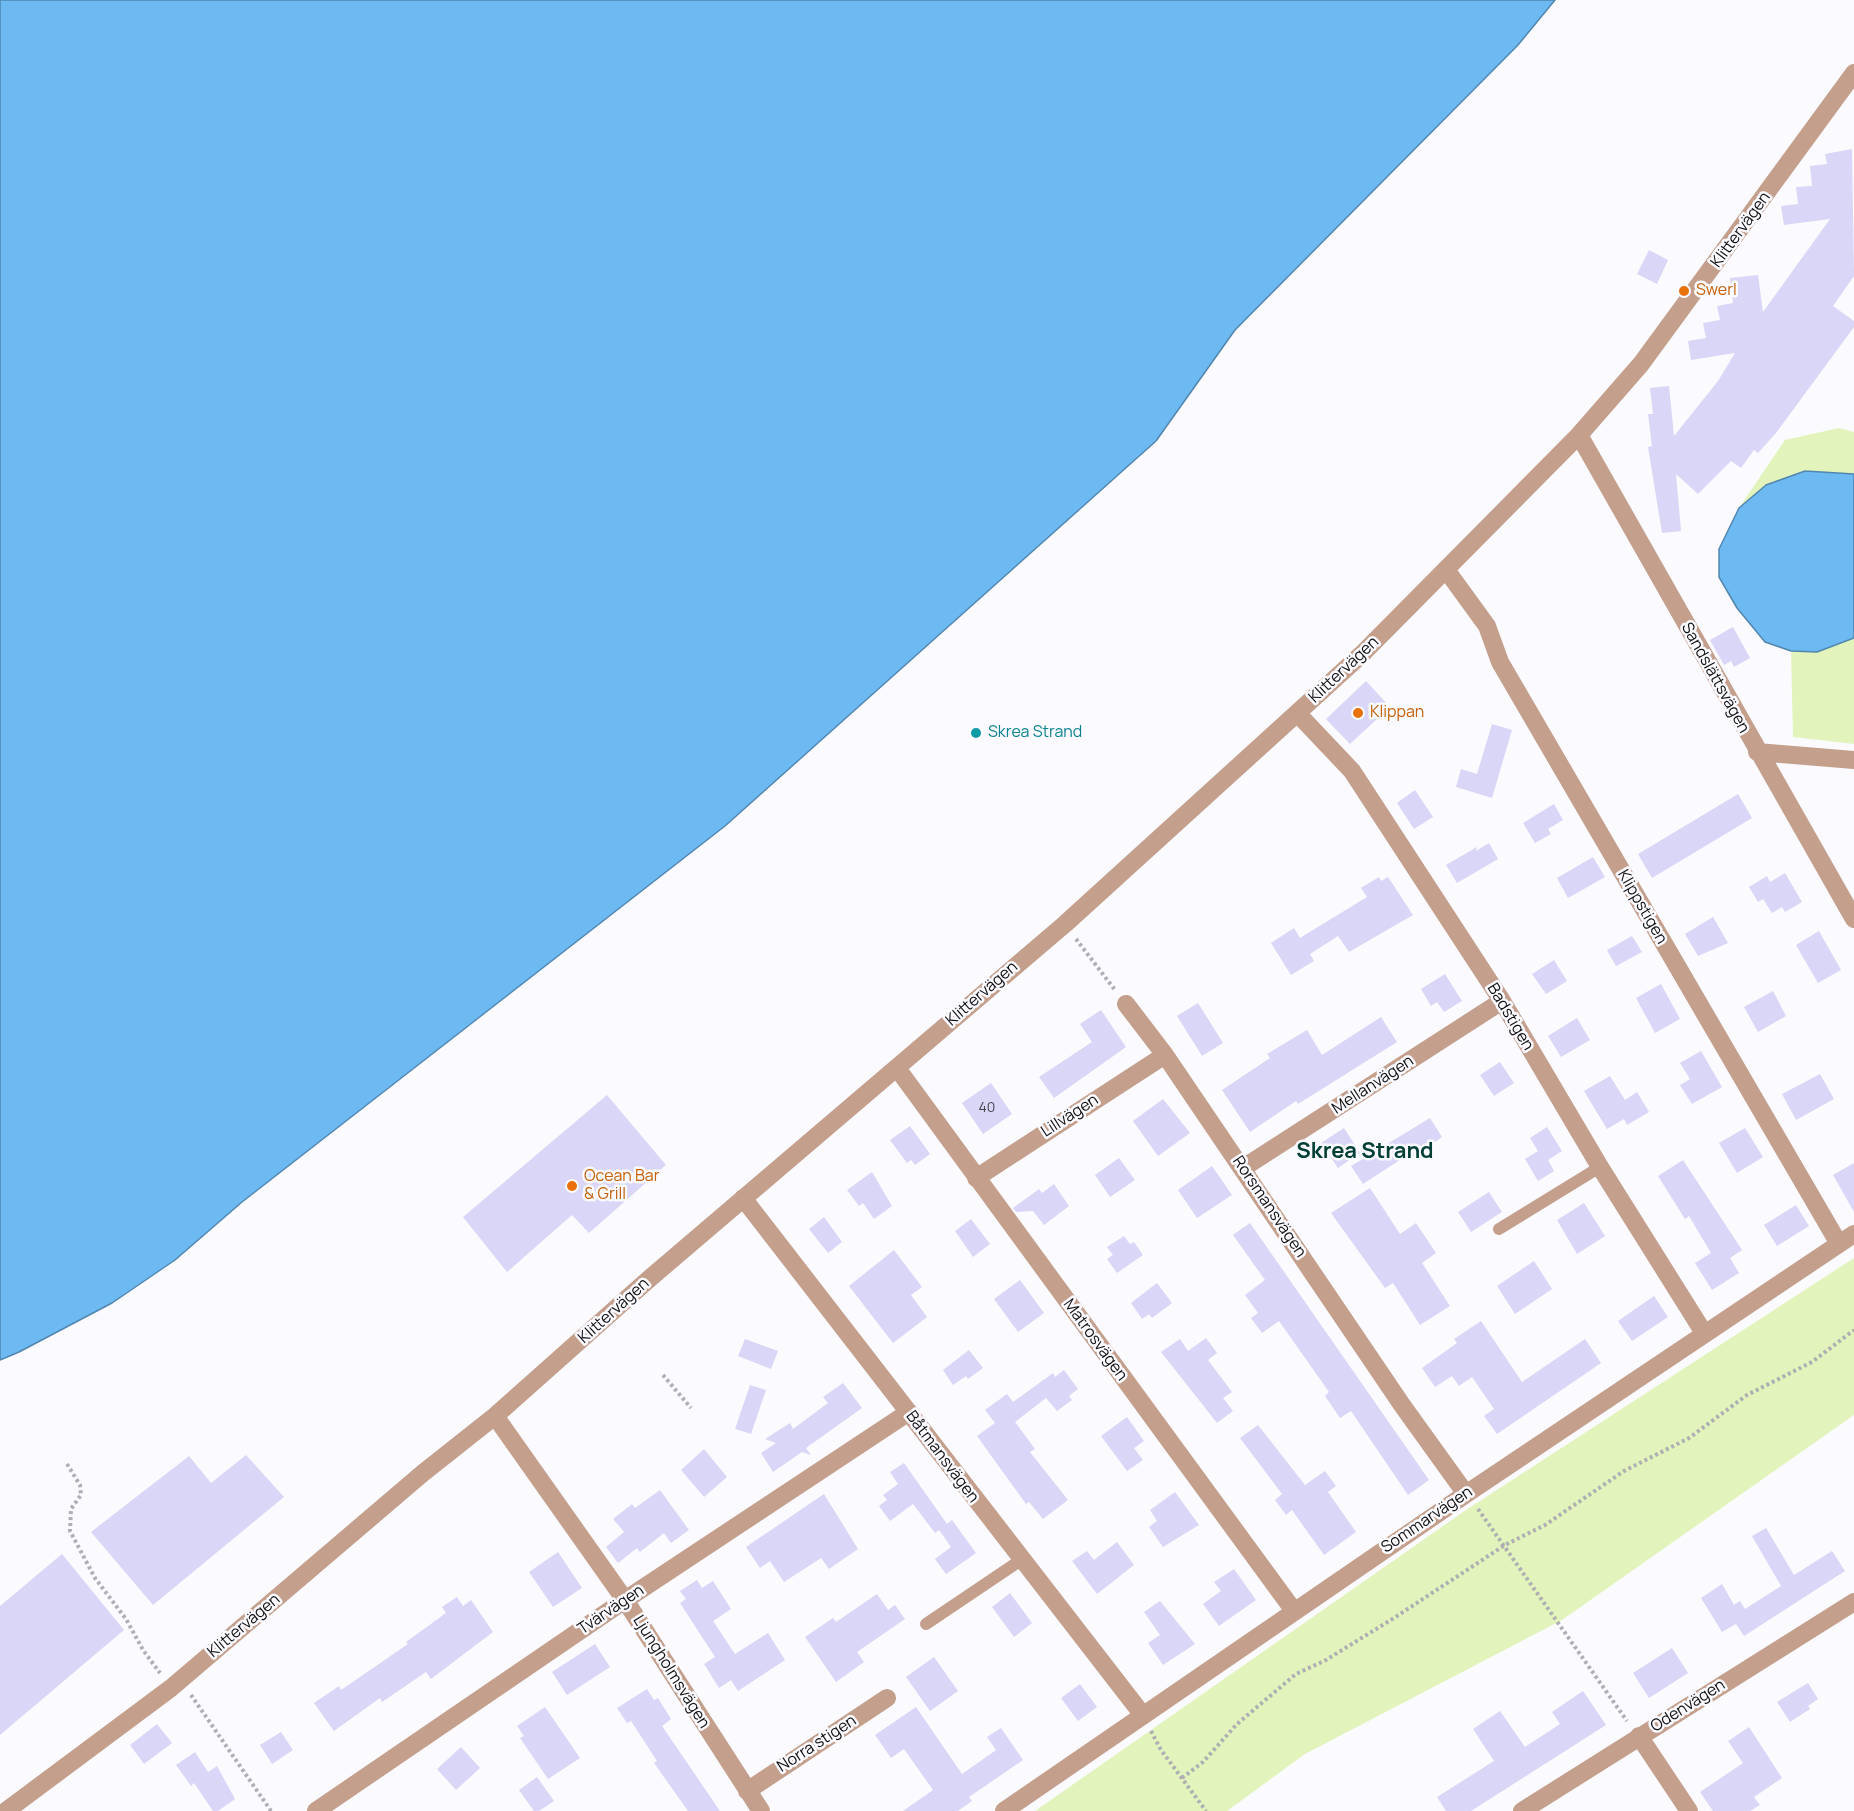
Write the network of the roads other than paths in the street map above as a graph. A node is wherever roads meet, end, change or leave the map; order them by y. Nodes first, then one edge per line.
1 (1854, 73) edge
2 (1579, 435) junction
3 (1446, 571) junction
4 (1298, 714) junction
5 (1757, 752) junction
6 (1854, 760) edge
7 (1854, 919) edge
8 (1502, 1001) junction
9 (1126, 1004) road end
10 (1165, 1054) junction
11 (897, 1068) junction
12 (1600, 1167) junction
13 (1243, 1168) junction
14 (976, 1178) junction
15 (744, 1198) junction
16 (1498, 1229) dead end
17 (1846, 1239) edge
18 (1704, 1333) junction
19 (909, 1412) junction
20 (495, 1416) junction
21 (1466, 1494) junction
22 (1021, 1560) junction
23 (625, 1600) junction
24 (1854, 1602) edge
25 (1294, 1611) junction
26 (926, 1624) dead end
27 (887, 1698) dead end
28 (1143, 1714) junction
29 (1638, 1737) junction
30 (747, 1791) junction
31 (757, 1810) edge
32 (6, 1811) edge
33 (316, 1811) edge
34 (1004, 1811) edge
35 (1522, 1811) edge
36 (1689, 1811) edge

1 - 2 street, Klittervägen
2 - 3 street, Klittervägen
2 - 5 street, Sandslättsvägen
3 - 4 street, Klittervägen
3 - 17 street, Klippstigen
4 - 8 street, Badstigen
4 - 11 street, Klittervägen
5 - 6 street
5 - 7 street, Sandslättsvägen
8 - 12 street, Badstigen
8 - 13 street, Mellanvägen
9 - 10 street, Rorsmansvägen
10 - 13 street, Rorsmansvägen
10 - 14 street, Lillvägen
11 - 14 street, Matrosvägen
11 - 15 street, Klittervägen
12 - 16 lane
12 - 18 street, Badstigen
13 - 21 street, Rorsmansvägen
14 - 25 street, Matrosvägen
15 - 19 street, Båtmansvägen
15 - 20 street, Klittervägen
17 - 18 street, Sommarvägen
18 - 21 street, Sommarvägen
19 - 22 street, Båtmansvägen
19 - 23 street, Tvärvägen
20 - 23 street, Ljungholmsvägen
20 - 32 street, Klittervägen
21 - 25 street, Sommarvägen
22 - 26 lane
22 - 28 street, Båtmansvägen
23 - 30 street, Ljungholmsvägen
23 - 33 street, Tvärvägen
24 - 29 street, Odenvägen
25 - 28 street, Sommarvägen
27 - 30 street, Norra stigen
28 - 34 street, Sommarvägen
29 - 35 street, Odenvägen
29 - 36 street
30 - 31 street, Ljungholmsvägen

